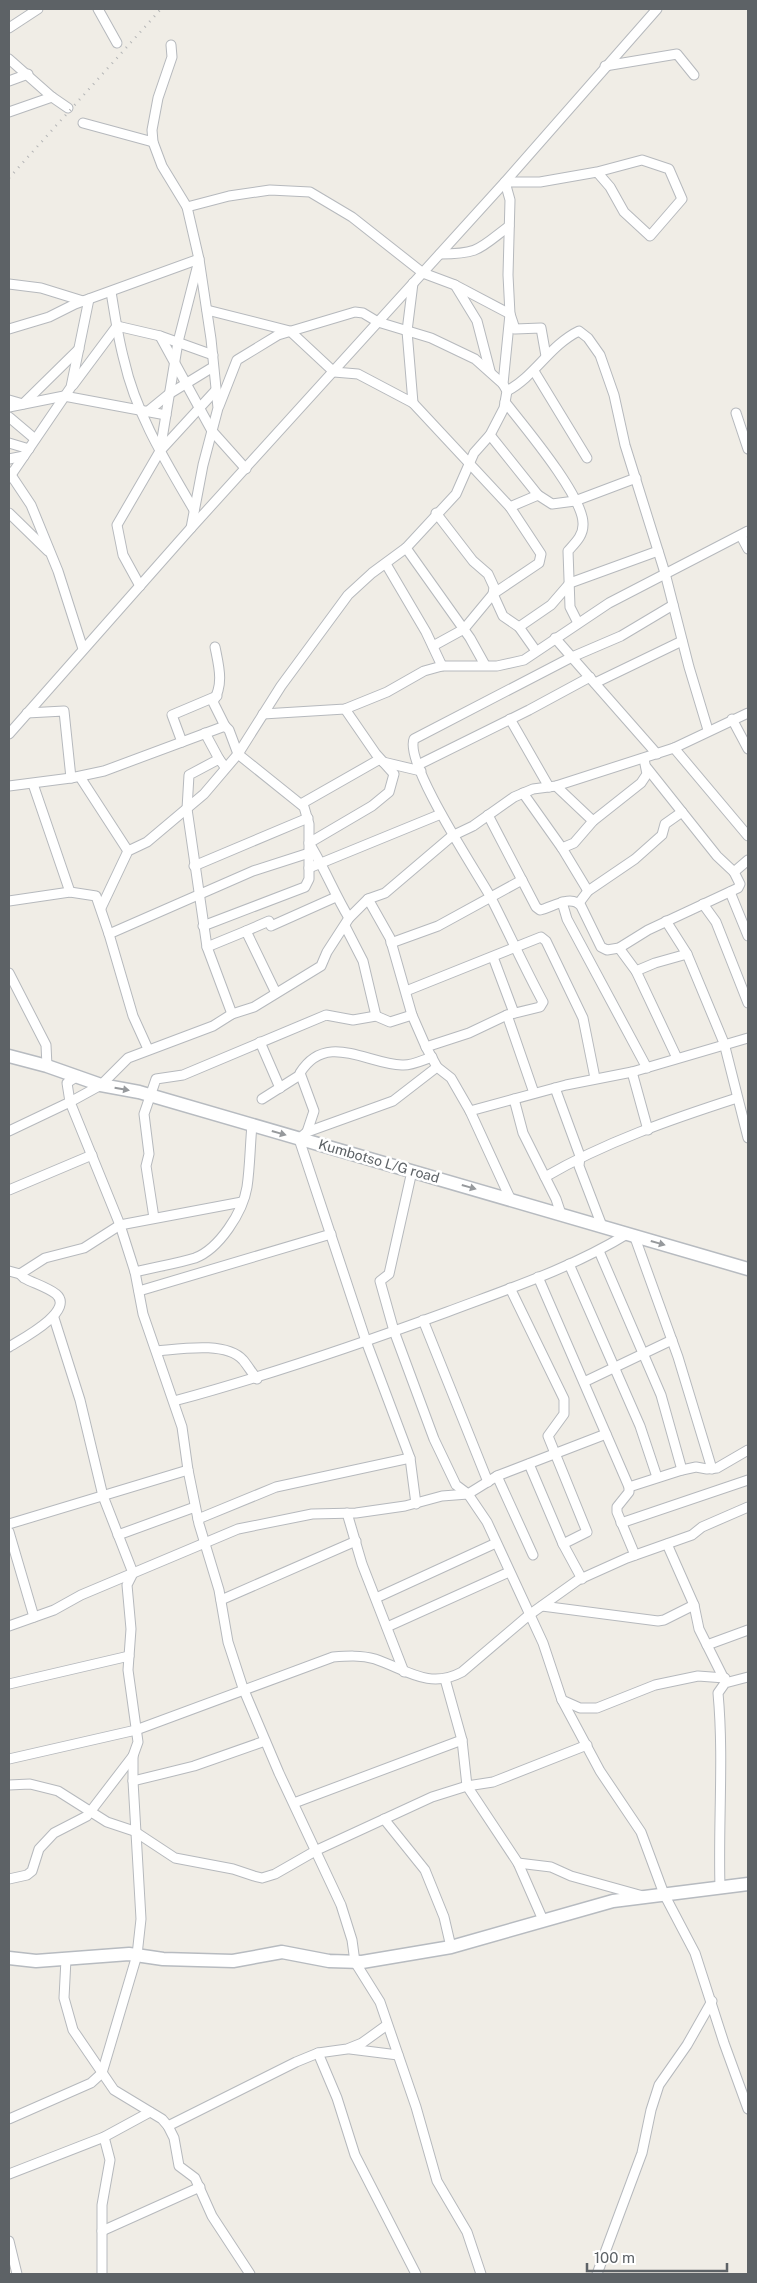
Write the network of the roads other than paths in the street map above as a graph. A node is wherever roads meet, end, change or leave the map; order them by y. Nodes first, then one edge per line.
1 (38, 9) edge
2 (98, 9) edge
3 (657, 9) edge
4 (9, 28) edge
5 (117, 43) dead end
6 (171, 45) dead end
7 (9, 59) edge
8 (605, 66) junction
9 (28, 74) junction
10 (694, 75) dead end
11 (9, 81) edge
12 (52, 97) junction
13 (68, 108) dead end
14 (9, 112) edge
15 (83, 123) dead end
16 (153, 142) junction
17 (597, 172) junction
18 (504, 182) junction
19 (187, 207) junction
20 (509, 226) junction
21 (440, 254) junction
22 (199, 259) junction
23 (423, 273) junction
24 (414, 283) junction
25 (9, 284) edge
26 (455, 285) junction
27 (111, 292) junction
28 (86, 300) junction
29 (207, 310) junction
30 (510, 314) junction
31 (378, 322) junction
32 (117, 326) junction
33 (9, 328) edge
34 (290, 331) junction
35 (407, 331) junction
36 (160, 336) junction
37 (178, 342) junction
38 (79, 349) junction
39 (213, 355) junction
40 (546, 356) junction
41 (174, 364) junction
42 (213, 368) junction
43 (534, 370) junction
44 (490, 371) junction
45 (334, 372) junction
46 (186, 385) junction
47 (71, 387) junction
48 (505, 387) junction
49 (216, 390) junction
50 (169, 394) junction
51 (64, 396) junction
52 (9, 400) edge
53 (504, 402) junction
54 (412, 403) junction
55 (23, 404) junction
56 (9, 407) edge
57 (200, 408) junction
58 (218, 408) junction
59 (144, 412) junction
60 (736, 413) dead end
61 (166, 415) junction
62 (9, 417) edge
63 (212, 431) junction
64 (490, 434) junction
65 (36, 439) junction
66 (9, 443) edge
67 (748, 449) edge
68 (26, 452) junction
69 (160, 452) junction
70 (587, 458) dead end
71 (9, 459) edge
72 (470, 465) junction
73 (246, 469) junction
74 (9, 475) edge
75 (636, 478) junction
76 (538, 495) junction
77 (575, 501) junction
78 (510, 508) junction
79 (194, 510) junction
80 (9, 513) edge
81 (436, 513) junction
82 (191, 528) junction
83 (745, 534) edge
84 (406, 548) junction
85 (748, 549) edge
86 (658, 551) junction
87 (50, 553) junction
88 (386, 564) junction
89 (665, 573) junction
90 (570, 584) junction
91 (140, 586) junction
92 (493, 594) junction
93 (673, 606) junction
94 (578, 623) junction
95 (519, 627) junction
96 (464, 629) junction
97 (555, 638) junction
98 (682, 641) junction
99 (433, 646) junction
100 (215, 647) dead end
101 (83, 649) junction
102 (536, 652) junction
103 (572, 657) junction
104 (485, 665) junction
105 (442, 666) junction
106 (592, 680) junction
107 (217, 696) junction
108 (345, 709) junction
109 (27, 713) junction
110 (748, 713) edge
111 (262, 714) junction
112 (510, 719) junction
113 (732, 719) junction
114 (225, 726) junction
115 (708, 730) junction
116 (205, 733) junction
117 (9, 734) edge
118 (182, 742) junction
119 (674, 748) junction
120 (748, 749) edge
121 (238, 754) junction
122 (657, 754) junction
123 (219, 759) junction
124 (644, 759) junction
125 (382, 760) junction
126 (225, 767) junction
127 (419, 768) junction
128 (647, 768) junction
129 (76, 778) junction
130 (33, 784) junction
131 (9, 786) edge
132 (553, 786) junction
133 (523, 793) junction
134 (301, 804) junction
135 (187, 809) junction
136 (682, 812) junction
137 (442, 814) junction
138 (488, 815) junction
139 (308, 818) junction
140 (593, 821) junction
141 (452, 836) junction
142 (748, 836) edge
143 (309, 843) junction
144 (562, 848) junction
145 (128, 851) junction
146 (309, 854) junction
147 (748, 860) edge
148 (322, 863) junction
149 (194, 866) junction
150 (309, 868) junction
151 (734, 872) junction
152 (522, 880) junction
153 (588, 891) junction
154 (70, 892) junction
155 (730, 892) junction
156 (199, 895) junction
157 (336, 897) junction
158 (490, 897) junction
159 (368, 899) junction
160 (9, 901) edge
161 (562, 902) junction
162 (579, 903) junction
163 (703, 904) junction
164 (101, 908) junction
165 (666, 921) junction
166 (347, 922) junction
167 (203, 926) junction
168 (246, 931) junction
169 (109, 934) junction
170 (748, 936) edge
171 (392, 943) junction
172 (207, 947) junction
173 (515, 948) junction
174 (618, 948) junction
175 (687, 954) junction
176 (493, 957) junction
177 (636, 972) junction
178 (9, 973) edge
179 (406, 991) junction
180 (276, 993) junction
181 (748, 1003) edge
182 (232, 1014) junction
183 (510, 1014) junction
184 (412, 1015) junction
185 (376, 1016) junction
186 (748, 1038) edge
187 (260, 1042) junction
188 (724, 1043) junction
189 (426, 1047) junction
190 (148, 1049) junction
191 (9, 1056) edge
192 (432, 1057) junction
193 (677, 1058) junction
194 (47, 1066) junction
195 (437, 1067) junction
196 (647, 1068) junction
197 (632, 1072) junction
198 (300, 1075) junction
199 (76, 1077) junction
200 (594, 1078) junction
201 (101, 1085) junction
202 (280, 1088) junction
203 (555, 1088) junction
204 (534, 1094) junction
205 (150, 1095) junction
206 (737, 1098) junction
207 (262, 1099) dead end
208 (514, 1099) junction
209 (70, 1102) junction
210 (470, 1111) junction
211 (252, 1125) junction
212 (648, 1130) junction
213 (9, 1132) edge
214 (303, 1135) junction
215 (748, 1138) edge
216 (92, 1155) junction
217 (580, 1156) junction
218 (412, 1171) junction
219 (545, 1177) junction
220 (9, 1190) edge
221 (510, 1198) junction
222 (242, 1202) junction
223 (561, 1214) junction
224 (154, 1218) junction
225 (120, 1225) junction
226 (602, 1226) junction
227 (331, 1234) junction
228 (631, 1235) junction
229 (599, 1251) junction
230 (569, 1264) junction
231 (748, 1269) edge
232 (9, 1271) edge
233 (135, 1272) junction
234 (20, 1274) junction
235 (538, 1276) junction
236 (510, 1288) junction
237 (139, 1291) junction
238 (54, 1318) junction
239 (424, 1320) junction
240 (394, 1331) junction
241 (672, 1340) junction
242 (366, 1341) junction
243 (9, 1347) edge
244 (156, 1352) junction
245 (643, 1352) junction
246 (614, 1366) junction
247 (257, 1379) junction
248 (584, 1382) junction
249 (174, 1401) junction
250 (606, 1434) junction
251 (748, 1450) edge
252 (554, 1454) junction
253 (410, 1458) junction
254 (529, 1464) junction
255 (712, 1469) junction
256 (188, 1470) junction
257 (682, 1470) junction
258 (497, 1476) junction
259 (657, 1477) junction
260 (748, 1480) edge
261 (488, 1482) junction
262 (628, 1487) junction
263 (468, 1494) junction
264 (103, 1496) junction
265 (416, 1504) junction
266 (748, 1506) edge
267 (195, 1507) junction
268 (347, 1513) junction
269 (198, 1519) junction
270 (621, 1523) junction
271 (9, 1524) edge
272 (9, 1532) edge
273 (118, 1535) junction
274 (356, 1541) junction
275 (204, 1542) junction
276 (496, 1543) junction
277 (563, 1544) junction
278 (667, 1544) junction
279 (533, 1555) dead end
280 (635, 1555) junction
281 (509, 1572) junction
282 (133, 1573) junction
283 (582, 1578) junction
284 (376, 1598) junction
285 (221, 1600) junction
286 (694, 1605) junction
287 (542, 1606) junction
288 (530, 1615) junction
289 (34, 1617) junction
290 (9, 1626) edge
291 (387, 1627) junction
292 (748, 1630) edge
293 (707, 1646) junction
294 (128, 1656) junction
295 (404, 1672) junction
296 (748, 1677) edge
297 (445, 1679) junction
298 (725, 1680) junction
299 (9, 1684) edge
300 (243, 1688) junction
301 (562, 1700) junction
302 (136, 1730) junction
303 (265, 1740) junction
304 (462, 1740) junction
305 (587, 1745) junction
306 (133, 1756) junction
307 (9, 1759) edge
308 (133, 1781) junction
309 (9, 1785) edge
310 (467, 1786) junction
311 (294, 1803) junction
312 (91, 1812) junction
313 (384, 1819) junction
314 (134, 1831) junction
315 (317, 1850) junction
316 (518, 1863) junction
317 (9, 1880) edge
318 (748, 1884) edge
319 (720, 1887) junction
320 (664, 1894) junction
321 (644, 1896) junction
322 (543, 1920) junction
323 (451, 1947) junction
324 (136, 1955) junction
325 (9, 1958) edge
326 (66, 1959) junction
327 (355, 1962) junction
328 (712, 2001) junction
329 (387, 2026) junction
330 (347, 2048) junction
331 (318, 2053) junction
332 (398, 2055) junction
333 (102, 2073) junction
334 (748, 2109) edge
335 (150, 2112) junction
336 (9, 2119) edge
337 (168, 2126) junction
338 (104, 2137) junction
339 (9, 2174) edge
340 (200, 2187) junction
341 (102, 2231) junction
342 (9, 2244) edge
343 (17, 2274) edge
344 (102, 2274) edge
345 (250, 2274) edge
346 (416, 2274) edge
347 (481, 2274) edge
348 (597, 2274) edge

1 - 4 street
2 - 5 street
3 - 8 street
6 - 16 street
7 - 9 street
8 - 10 street
8 - 18 street
9 - 11 street
9 - 12 street
12 - 13 street
12 - 14 street
15 - 16 street
16 - 19 street
17 - 17 street
17 - 18 street
18 - 20 street
18 - 21 street
19 - 22 street
19 - 23 street
20 - 21 street
20 - 30 street
21 - 23 street
22 - 27 street
22 - 29 street
22 - 37 street
23 - 24 street
23 - 26 street
24 - 31 street
24 - 35 street
25 - 28 street
26 - 30 street
26 - 44 street
27 - 28 street
27 - 32 street
28 - 33 street
28 - 38 street
29 - 34 street
29 - 39 street
30 - 40 street
30 - 48 street
31 - 34 street
31 - 35 street
31 - 45 street
32 - 36 street
32 - 47 street
32 - 59 street
34 - 45 street
34 - 58 street
35 - 44 street
35 - 54 street
36 - 37 street
36 - 41 street
37 - 39 street
37 - 41 street
38 - 47 street
38 - 55 street
39 - 42 street
40 - 43 street
40 - 75 street
41 - 46 street
41 - 50 street
42 - 46 street
42 - 49 street
43 - 48 street
43 - 70 street
44 - 48 street
45 - 54 street
45 - 73 street
46 - 50 street
46 - 57 street
47 - 51 street
48 - 53 street
49 - 57 street
49 - 58 street
50 - 59 street
50 - 61 street
51 - 55 street
51 - 59 street
51 - 65 street
52 - 55 street
53 - 64 street
53 - 77 street
54 - 72 street
55 - 56 street
57 - 63 street
57 - 69 street
58 - 63 street
59 - 61 street
59 - 69 street
60 - 67 street
61 - 69 street
62 - 65 street
63 - 73 street
63 - 79 street
64 - 72 street
64 - 76 street
65 - 68 street
66 - 68 street
68 - 71 street
68 - 74 street
69 - 79 street
69 - 91 street
72 - 78 street
72 - 81 street
73 - 82 street
74 - 87 street
75 - 77 street
75 - 86 street
76 - 77 street
76 - 78 street
77 - 90 street
78 - 92 street
79 - 82 street
80 - 87 street
81 - 84 street
81 - 92 street
82 - 91 street
83 - 85 street
83 - 89 street
84 - 88 street
84 - 96 street
86 - 89 street
86 - 90 street
87 - 101 street
88 - 99 street
88 - 111 street
89 - 93 street
89 - 94 street
90 - 94 street
90 - 95 street
91 - 101 street
92 - 95 street
92 - 96 street
93 - 98 street
93 - 103 street
94 - 97 street
95 - 102 street
96 - 99 street
96 - 104 street
97 - 102 street
97 - 103 street
98 - 106 street
98 - 115 street
99 - 105 street
100 - 107 street
101 - 109 street
102 - 104 street
103 - 106 street
103 - 127 street
104 - 105 street
105 - 108 street
106 - 112 street
106 - 122 street
107 - 114 street
107 - 118 street
108 - 111 street
108 - 125 street
109 - 117 street
109 - 129 street
110 - 113 street
111 - 121 street
112 - 127 street
112 - 132 street
113 - 115 street
113 - 120 street
114 - 116 street
114 - 121 street
115 - 119 street
116 - 118 street
116 - 123 street
118 - 129 street
119 - 122 street
119 - 142 street
121 - 126 street
121 - 134 street
122 - 124 street
123 - 126 street
123 - 135 street
124 - 128 street
124 - 132 street
125 - 127 street
125 - 134 street
125 - 143 street
126 - 135 street
127 - 137 street
128 - 136 street
128 - 140 street
129 - 130 street
129 - 145 street
130 - 131 street
130 - 154 street
132 - 133 street
132 - 140 street
133 - 138 street
133 - 144 street
134 - 139 street
135 - 145 street
135 - 149 street
136 - 151 street
136 - 153 street
137 - 141 street
137 - 148 street
138 - 141 street
138 - 152 street
139 - 143 street
139 - 149 street
140 - 144 street
141 - 158 street
141 - 159 street
143 - 146 street
143 - 148 street
144 - 153 street
145 - 164 street
146 - 150 street
146 - 156 street
147 - 151 street
148 - 150 street
148 - 157 street
149 - 156 street
150 - 167 street
151 - 155 street
152 - 158 street
152 - 161 street
153 - 162 street
154 - 160 street
154 - 164 street
155 - 163 street
155 - 170 street
156 - 167 street
156 - 169 street
157 - 166 street
157 - 168 street
158 - 171 street
158 - 173 street
159 - 166 street
159 - 171 street
161 - 162 street
161 - 196 street
162 - 174 street
163 - 165 street
163 - 181 street
164 - 169 street
165 - 174 street
165 - 175 street
166 - 180 street
166 - 185 street
167 - 172 street
168 - 172 street
168 - 180 street
169 - 190 street
171 - 179 street
172 - 182 street
173 - 176 street
173 - 183 street
173 - 200 street
174 - 177 street
175 - 177 street
175 - 188 street
176 - 179 street
176 - 183 street
177 - 193 street
178 - 194 street
179 - 184 street
180 - 182 street
182 - 190 street
183 - 189 street
183 - 204 street
184 - 185 street
184 - 189 street
185 - 187 street
186 - 188 street
187 - 202 street
187 - 205 street
188 - 193 street
188 - 206 street
189 - 192 street
190 - 201 street
191 - 194 main road, Kumbotso L/G road
192 - 195 street
192 - 198 street
193 - 196 street
194 - 199 main road, Kumbotso L/G road
195 - 210 street
195 - 214 street
196 - 197 street
197 - 200 street
197 - 212 street
198 - 202 street
198 - 214 street
199 - 201 main road, Kumbotso L/G road
199 - 209 street
200 - 203 street
201 -> 205 main road, Kumbotso L/G road
201 - 209 street
202 - 207 street
203 - 204 street
203 - 217 street
204 - 208 street
205 - 211 main road, Kumbotso L/G road
205 - 224 street
206 - 212 street
206 - 215 street
208 - 210 street
208 - 219 street
209 - 213 street
209 - 216 street
210 - 221 street
211 -> 214 main road, Kumbotso L/G road
211 - 222 street
212 - 217 street
214 - 218 main road, Kumbotso L/G road
214 - 227 street
216 - 220 street
216 - 225 street
217 - 219 street
217 - 226 street
218 -> 221 main road, Kumbotso L/G road
218 - 240 street
219 - 223 street
221 - 223 main road, Kumbotso L/G road
222 - 224 street
222 - 233 street
223 - 226 main road, Kumbotso L/G road
224 - 225 street
225 - 233 street
225 - 234 street
226 - 228 main road, Kumbotso L/G road
227 - 237 street
227 - 242 street
228 - 229 street
228 -> 231 main road, Kumbotso L/G road
228 - 241 street
229 - 230 street
229 - 245 street
230 - 235 street
230 - 246 street
232 - 234 street
233 - 237 street
234 - 238 street
235 - 236 street
235 - 248 street
236 - 239 street
236 - 252 street
237 - 244 street
238 - 243 street
238 - 264 street
239 - 240 street
239 - 261 street
240 - 242 street
240 - 263 street
241 - 245 street
241 - 255 street
242 - 247 street
242 - 253 street
244 - 247 street
244 - 249 street
245 - 246 street
245 - 257 street
246 - 248 street
246 - 259 street
247 - 249 street
248 - 250 street
249 - 256 street
250 - 252 street
250 - 262 street
251 - 255 street
252 - 254 street
252 - 277 street
253 - 265 street
253 - 269 street
254 - 258 street
254 - 277 street
255 - 257 street
256 - 264 street
256 - 267 street
257 - 259 street
258 - 261 street
258 - 279 street
259 - 262 street
260 - 270 street
261 - 263 street
262 - 270 street
263 - 265 street
263 - 276 street
264 - 271 street
264 - 273 street
265 - 268 street
266 - 278 street
267 - 269 street
267 - 273 street
268 - 274 street
268 - 275 street
269 - 275 street
270 - 280 street
272 - 289 street
273 - 282 street
274 - 284 street
274 - 285 street
275 - 282 street
275 - 285 street
276 - 281 street
276 - 284 street
277 - 283 street
278 - 280 street
278 - 286 street
280 - 283 street
281 - 288 street
281 - 291 street
282 - 289 street
282 - 294 street
283 - 287 street
284 - 291 street
285 - 300 street
286 - 287 street
286 - 293 street
287 - 288 street
288 - 297 street
288 - 301 street
289 - 290 street
291 - 295 street
292 - 293 street
293 - 298 street
294 - 299 street
294 - 302 street
295 - 297 street
295 - 300 street
296 - 298 street
297 - 304 street
298 - 301 street
298 - 319 street
300 - 302 street
300 - 303 street
301 - 305 street
302 - 306 street
302 - 307 street
303 - 308 street
303 - 311 street
304 - 310 street
304 - 311 street
305 - 310 street
305 - 320 street
306 - 308 street
306 - 312 street
308 - 314 street
309 - 312 street
310 - 313 street
310 - 316 street
311 - 315 street
312 - 314 street
312 - 317 street
313 - 315 street
313 - 323 street
314 - 315 street
314 - 324 street
315 - 327 street
316 - 321 street
316 - 322 street
318 - 319 main road
319 - 320 main road
320 - 321 main road
320 - 328 street
321 - 322 main road
322 - 323 main road
323 - 327 main road
324 - 326 main road
324 - 327 main road
324 - 333 street
325 - 326 main road
326 - 333 street
327 - 329 street
328 - 334 street
328 - 348 street
329 - 330 street
329 - 332 street
330 - 331 street
330 - 332 street
331 - 337 street
331 - 346 street
332 - 347 street
333 - 335 street
333 - 336 street
335 - 337 street
335 - 338 street
337 - 340 street
338 - 339 street
338 - 341 street
340 - 341 street
340 - 345 street
341 - 344 street
342 - 343 street

